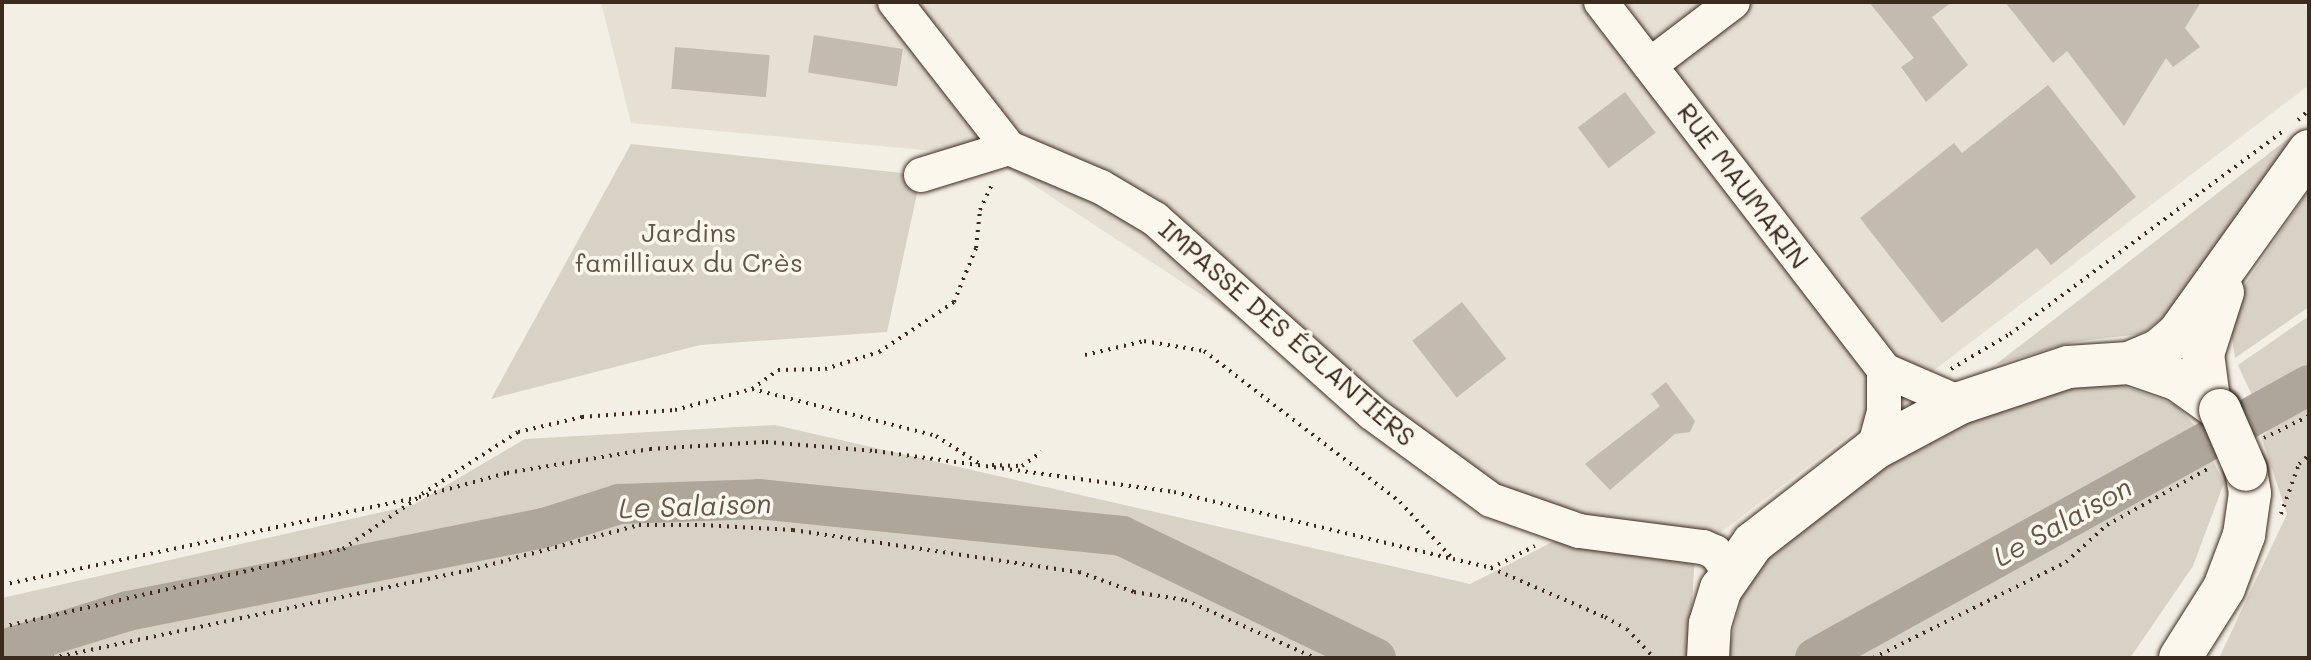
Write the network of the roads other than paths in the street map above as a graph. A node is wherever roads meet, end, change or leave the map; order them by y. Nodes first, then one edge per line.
1 (895, 2) edge
2 (1601, 2) edge
3 (1733, 2) edge
4 (1650, 65) junction
5 (1009, 148) junction
6 (2309, 151) edge
7 (921, 175) dead end
8 (2243, 248) junction
9 (2129, 363) junction
10 (1884, 370) junction
11 (1960, 403) junction
12 (2214, 404) junction
13 (1874, 449) junction
14 (1722, 590) junction
15 (1708, 658) edge
16 (2180, 658) edge

1 - 5 street, IMPASSE DES ÉGLANTIERS
2 - 4 street, RUE MAUMARIN
3 - 4 street
4 - 10 street, RUE MAUMARIN
5 - 7 street
5 - 14 street, IMPASSE DES ÉGLANTIERS
6 - 8 main road
8 - 9 main road
8 - 12 main road
9 - 11 main road
9 - 12 main road
10 - 11 street
10 - 13 street
11 - 13 main road
12 - 16 main road, bridge
13 - 14 main road
14 - 15 main road

